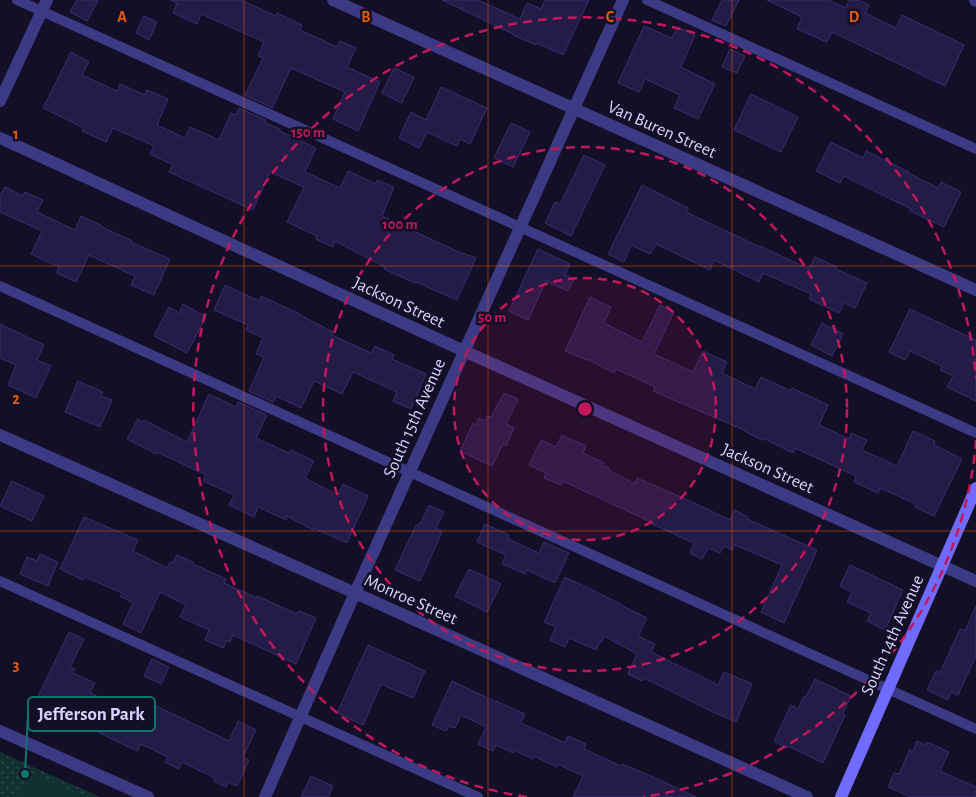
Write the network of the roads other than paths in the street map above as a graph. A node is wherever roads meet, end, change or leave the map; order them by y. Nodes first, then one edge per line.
1 (17, 0) edge
2 (333, 0) edge
3 (623, 0) edge
4 (647, 0) edge
5 (44, 6) edge
6 (0, 100) edge
7 (574, 108) junction
8 (0, 138) edge
9 (976, 149) edge
10 (520, 226) junction
11 (0, 286) edge
12 (976, 290) edge
13 (464, 351) junction
14 (976, 432) edge
15 (0, 435) edge
16 (409, 472) junction
17 (976, 488) edge
18 (942, 565) junction
19 (0, 580) edge
20 (976, 581) edge
21 (355, 593) junction
22 (888, 689) junction
23 (300, 717) junction
24 (976, 729) edge
25 (0, 731) edge
26 (148, 797) edge
27 (265, 797) edge
28 (478, 797) edge
29 (807, 797) edge
30 (841, 797) edge

1 - 5 lane
2 - 7 street, Van Buren Street
3 - 7 street, South 15th Avenue
4 - 9 lane
5 - 6 street
5 - 10 lane
7 - 10 street, South 15th Avenue
7 - 12 street, Van Buren Street
8 - 13 street, Jackson Street
10 - 13 street, South 15th Avenue
10 - 14 lane
11 - 16 lane
13 - 16 street, South 15th Avenue
13 - 18 street, Jackson Street
15 - 21 street, Monroe Street
16 - 21 street, South 15th Avenue
16 - 22 lane
17 - 18 street, South 14th Avenue
18 - 20 street, Jackson Street
18 - 22 street, South 14th Avenue
19 - 23 lane
21 - 23 street, South 15th Avenue
21 - 29 street, Monroe Street
22 - 24 lane
22 - 30 street, South 14th Avenue
23 - 27 street, South 15th Avenue
23 - 28 lane
25 - 26 street

